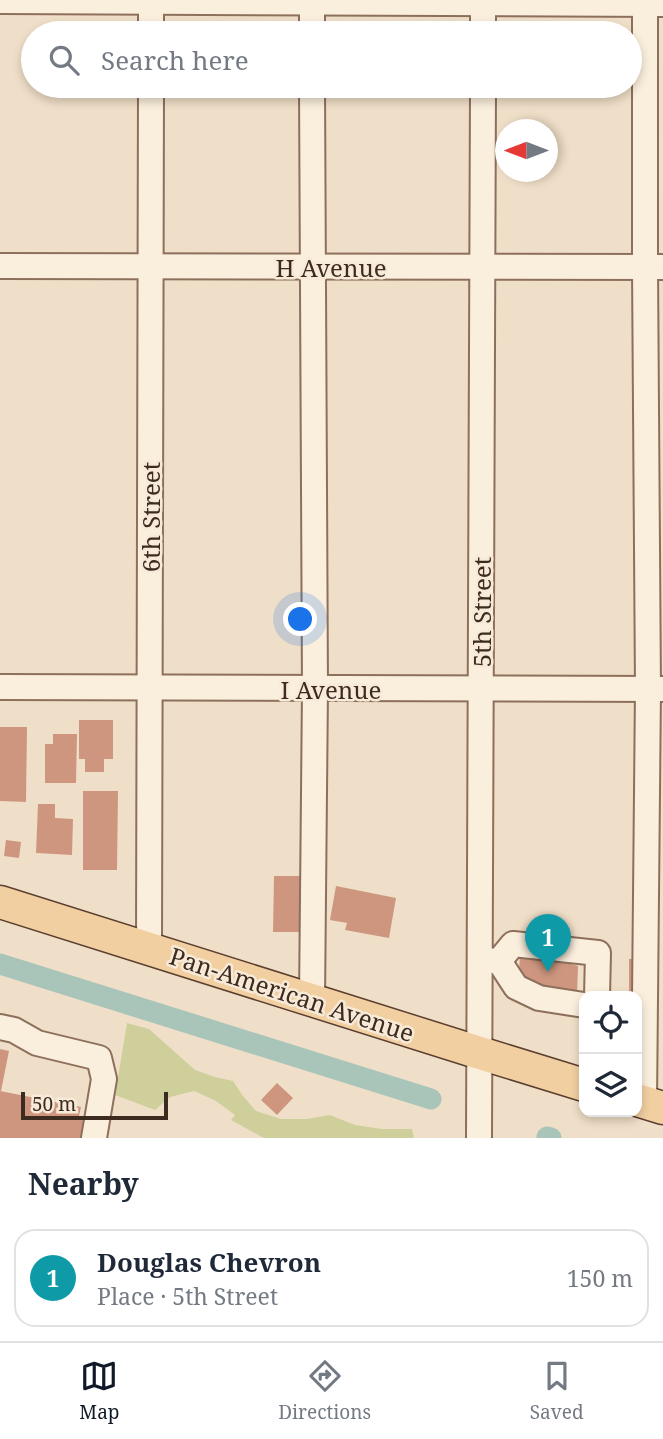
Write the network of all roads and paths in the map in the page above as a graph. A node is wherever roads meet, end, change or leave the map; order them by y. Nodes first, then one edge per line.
1 (0, 1) edge
2 (151, 1) edge
3 (312, 2) junction
4 (483, 2) edge
5 (654, 4) edge
6 (151, 21) edge
7 (312, 21) edge
8 (483, 21) edge
9 (151, 98) edge
10 (312, 98) edge
11 (483, 98) edge
12 (0, 266) edge
13 (150, 266) junction
14 (312, 267) junction
15 (482, 267) junction
16 (654, 267) edge
17 (0, 687) edge
18 (149, 688) junction
19 (315, 688) junction
20 (481, 689) junction
21 (656, 689) edge
22 (0, 902) edge
23 (149, 948) junction
24 (489, 960) junction
25 (597, 991) edge
26 (312, 1000) junction
27 (579, 1004) edge
28 (0, 1027) edge
29 (480, 1053) junction
30 (579, 1083) edge
31 (648, 1104) edge
32 (94, 1138) edge
33 (479, 1138) edge

1 - 2 street
2 - 3 street
2 - 6 street
3 - 4 street
3 - 7 street
4 - 5 street
4 - 8 street
5 - 16 street
9 - 13 street, 6th Street
10 - 14 street
11 - 15 street, 5th Street
12 - 13 street, H Avenue
13 - 14 street, H Avenue
13 - 18 street, 6th Street
14 - 15 street, H Avenue
14 - 19 street
15 - 16 street, H Avenue
15 - 20 street, 5th Street
16 - 21 street
17 - 18 street, I Avenue
18 - 19 street, I Avenue
18 - 23 street, 6th Street
19 - 20 street, I Avenue
19 - 26 street
20 - 21 street, I Avenue
20 - 24 street, 5th Street
21 - 31 street
22 - 23 main road, Pan-American Avenue
23 - 26 main road, Pan-American Avenue
24 - 25 street
24 - 27 street
24 - 29 street, 5th Street
26 - 29 main road, Pan-American Avenue
28 - 32 street
29 - 30 main road, Pan-American Avenue
29 - 33 street, 5th Street

